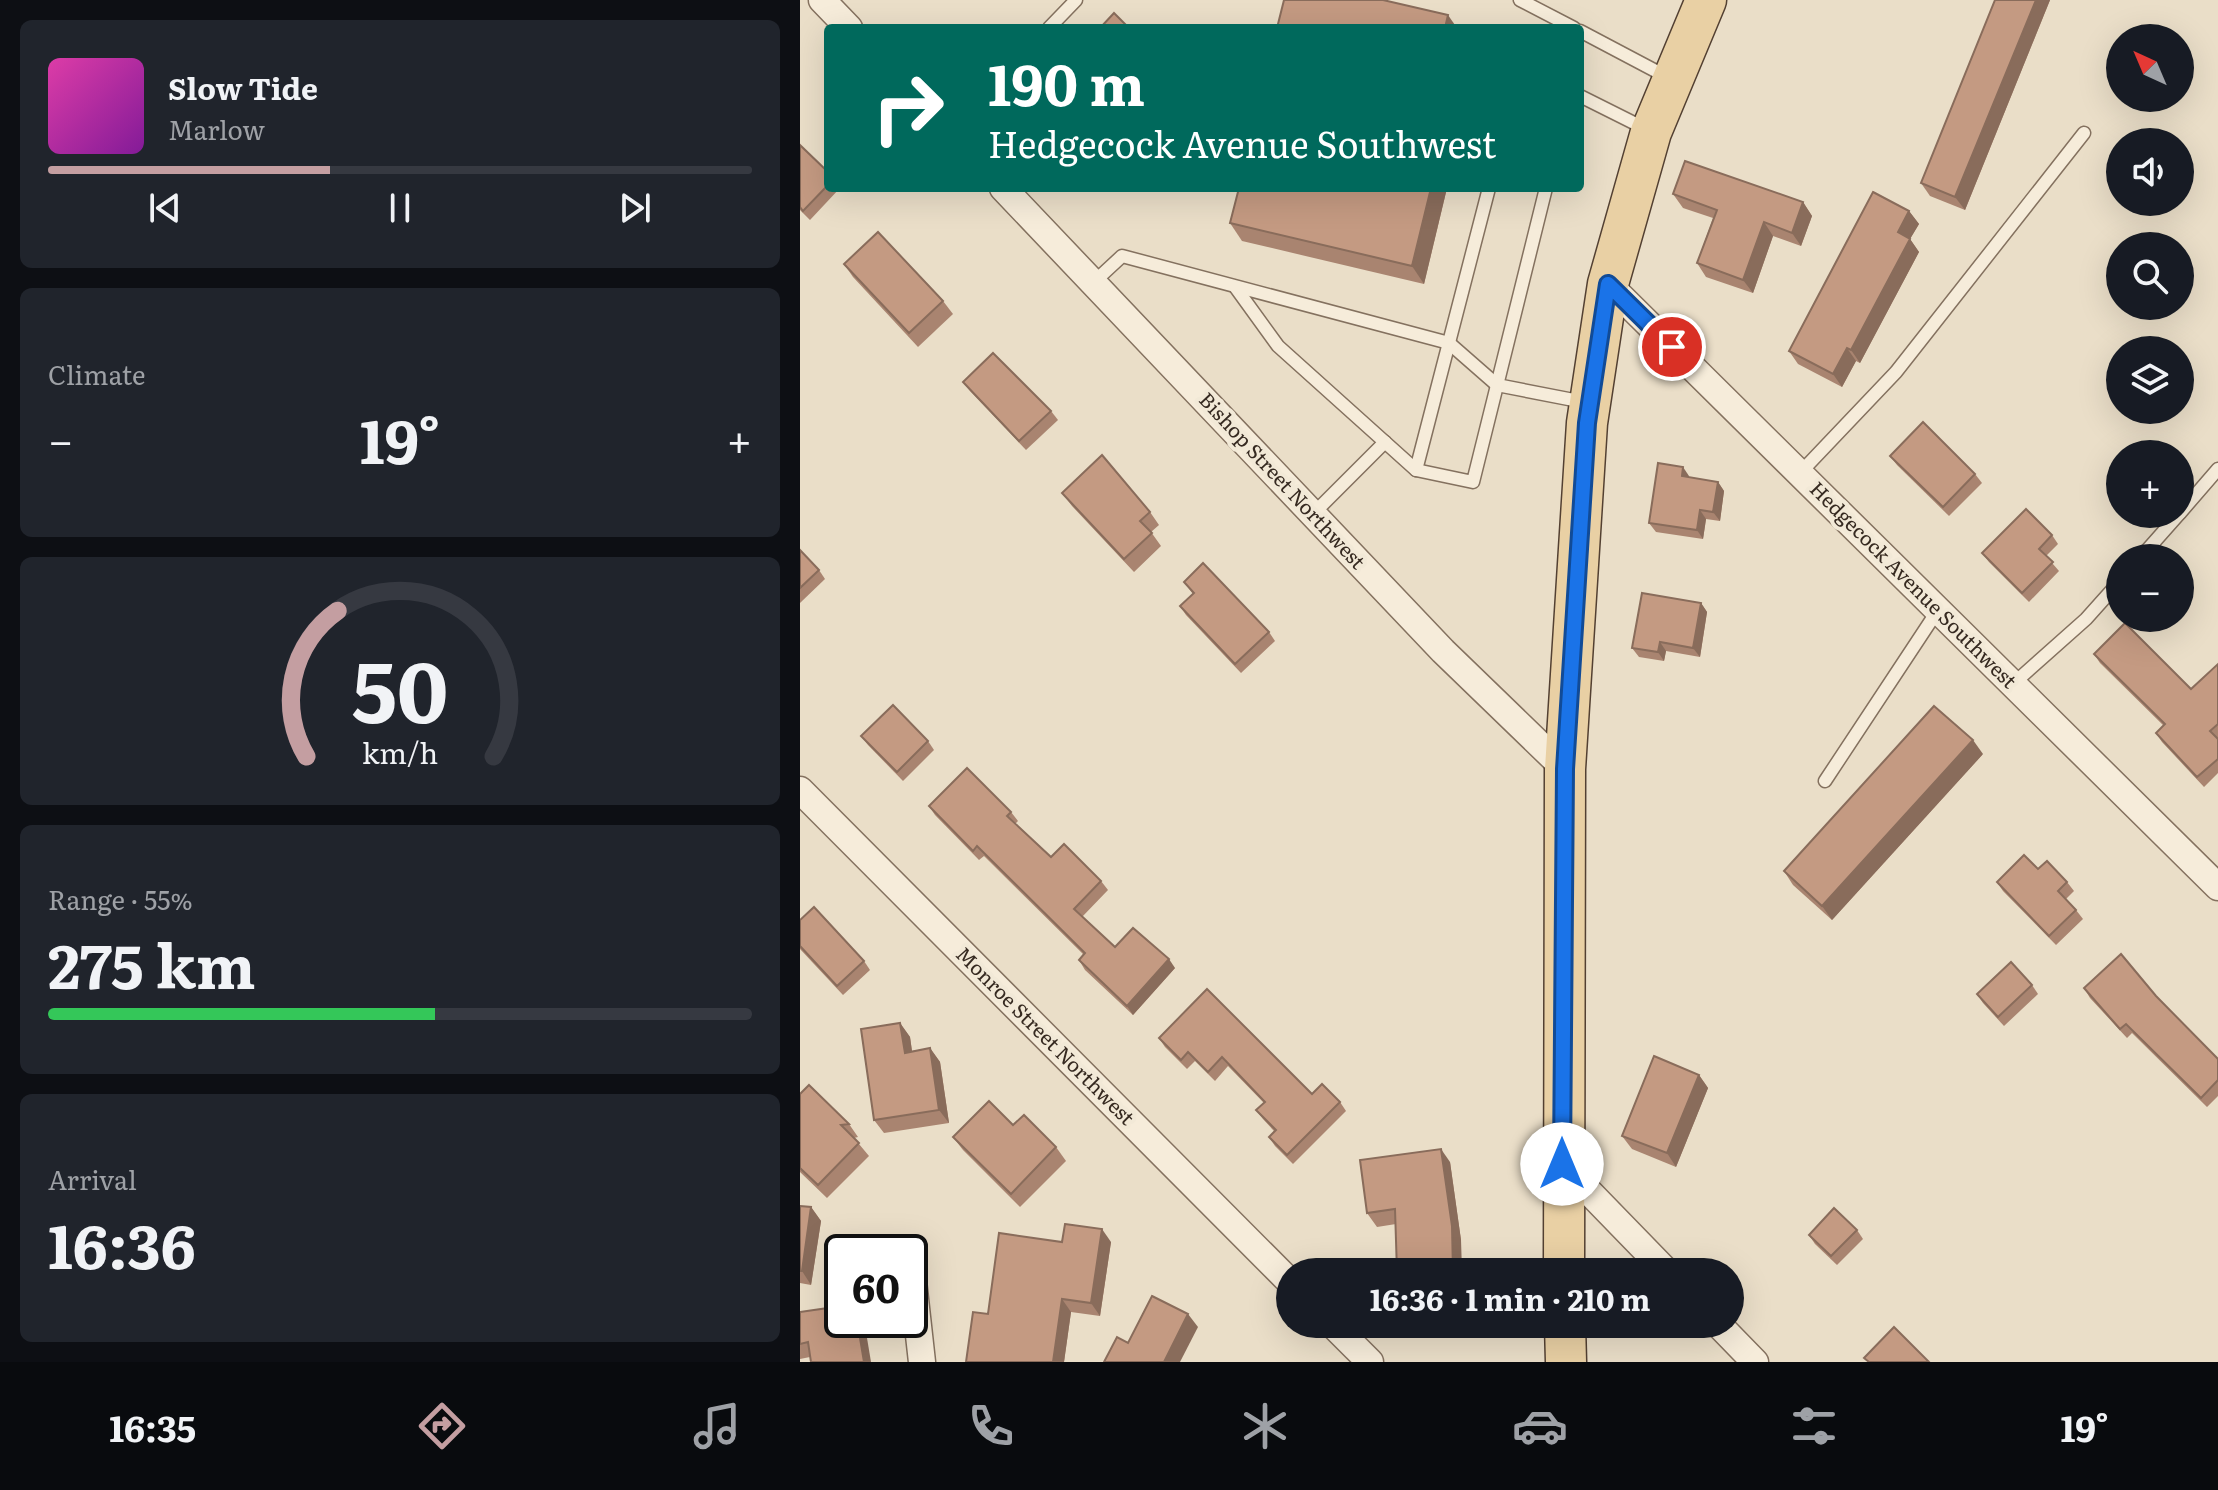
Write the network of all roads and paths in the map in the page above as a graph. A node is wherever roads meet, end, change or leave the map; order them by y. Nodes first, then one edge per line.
1 (822, 0) edge
2 (1076, 0) edge
3 (1520, 0) edge
4 (1706, 0) edge
5 (845, 24) edge
6 (1053, 24) edge
7 (1566, 24) edge
8 (1584, 33) edge
9 (1672, 80) junction
10 (1584, 98) edge
11 (1651, 132) junction
12 (2084, 133) dead end
13 (1007, 192) edge
14 (1488, 192) edge
15 (1545, 192) edge
16 (1094, 282) junction
17 (1608, 284) junction
18 (1236, 288) junction
19 (1449, 343) junction
20 (1497, 385) junction
21 (1590, 403) junction
22 (1385, 442) junction
23 (2218, 469) edge
24 (1416, 470) junction
25 (1800, 473) junction
26 (2194, 496) edge
27 (1313, 514) junction
28 (2166, 528) edge
29 (2152, 544) edge
30 (2106, 597) edge
31 (1938, 610) junction
32 (2013, 684) junction
33 (1565, 769) junction
34 (1825, 781) dead end
35 (800, 790) edge
36 (2218, 887) edge
37 (1562, 1164) junction
38 (1564, 1258) edge
39 (1653, 1258) edge
40 (1276, 1268) edge
41 (919, 1338) edge
42 (1346, 1338) edge
43 (1565, 1338) edge
44 (1732, 1338) edge
45 (922, 1362) edge
46 (1370, 1362) edge
47 (1566, 1362) edge
48 (1755, 1362) edge

1 - 5 street
2 - 6 lane
3 - 7 lane
4 - 9 main road
8 - 9 lane
9 - 11 main road
10 - 11 lane
11 - 17 main road
12 - 25 lane
13 - 16 street, Bishop Street Northwest
14 - 19 lane
15 - 20 lane
16 - 18 lane
16 - 27 street, Bishop Street Northwest
17 - 21 main road
17 - 25 street, Hedgecock Avenue Southwest
18 - 19 lane
18 - 22 lane
19 - 20 lane
19 - 24 lane
20 - 21 lane
20 - 24 lane
21 - 33 main road
22 - 24 lane
22 - 27 lane
23 - 26 lane
25 - 31 street, Hedgecock Avenue Southwest
27 - 33 street, Bishop Street Northwest
28 - 29 lane
30 - 32 lane
31 - 32 street, Hedgecock Avenue Southwest
31 - 34 lane
32 - 36 street, Hedgecock Avenue Southwest
33 - 37 main road
35 - 40 street, Monroe Street Northwest
37 - 38 main road
37 - 39 street
41 - 45 street
42 - 46 street
43 - 47 main road
44 - 48 street

